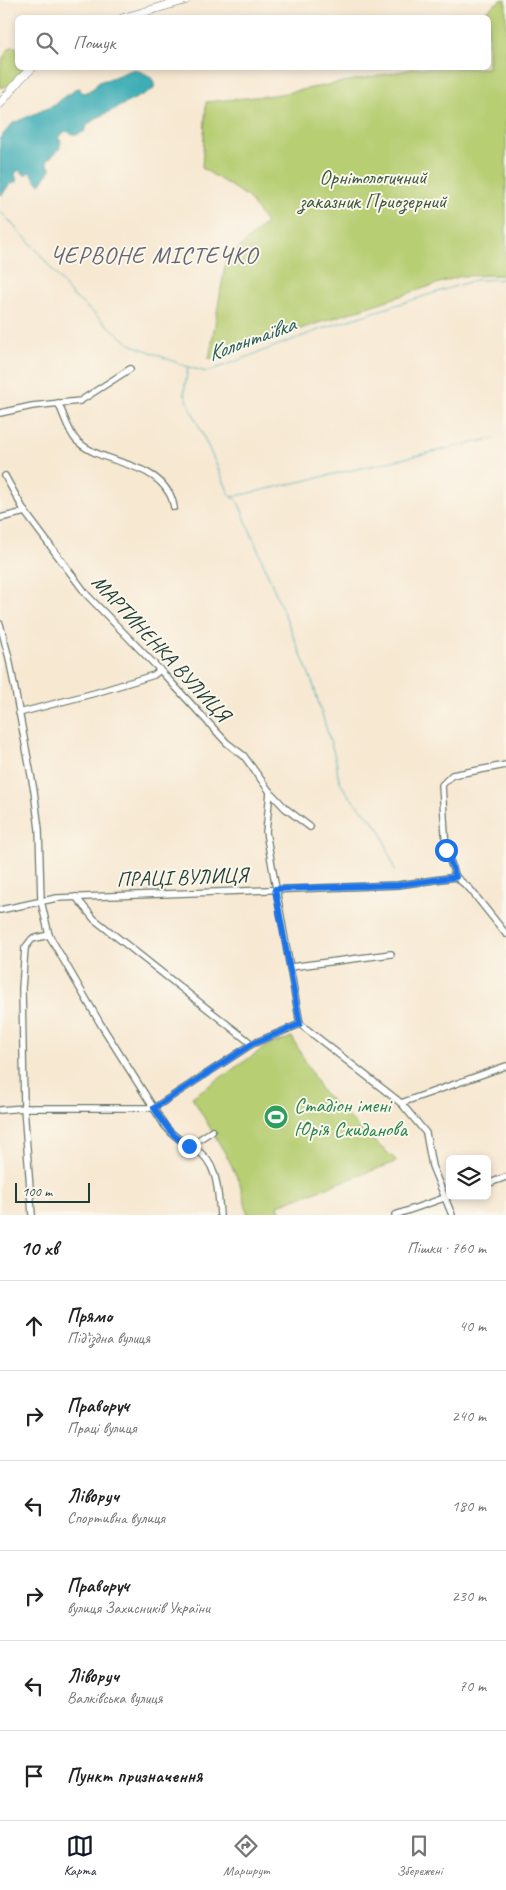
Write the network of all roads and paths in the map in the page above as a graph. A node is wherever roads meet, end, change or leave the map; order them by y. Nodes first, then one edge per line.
1 (186, 0) edge
2 (167, 2) edge
3 (132, 15) edge
4 (30, 70) edge
5 (0, 104) edge
6 (130, 369) dead end
7 (58, 403) junction
8 (0, 413) edge
9 (6, 476) dead end
10 (174, 507) dead end
11 (25, 512) junction
12 (0, 518) edge
13 (0, 624) edge
14 (160, 670) junction
15 (19, 713) junction
16 (506, 765) edge
17 (270, 792) junction
18 (310, 827) dead end
19 (456, 877) junction
20 (275, 889) junction
21 (76, 897) junction
22 (40, 901) junction
23 (0, 910) edge
24 (506, 934) edge
25 (49, 935) junction
26 (391, 954) dead end
27 (290, 967) junction
28 (300, 1024) junction
29 (252, 1044) junction
30 (506, 1066) edge
31 (401, 1103) junction
32 (24, 1108) junction
33 (154, 1108) junction
34 (0, 1110) edge
35 (212, 1131) dead end
36 (189, 1146) junction
37 (506, 1177) edge
38 (491, 1183) edge
39 (446, 1193) edge
40 (446, 1198) edge
41 (449, 1200) edge
42 (32, 1215) edge
43 (220, 1215) edge
44 (395, 1215) edge
45 (452, 1215) edge

1 - 2 main road
2 - 3 main road
4 - 5 main road
6 - 7 street
7 - 8 street
7 - 10 street
9 - 11 street, МАРТИНЕНКА ВУЛИЦЯ
11 - 12 street
11 - 14 street, МАРТИНЕНКА ВУЛИЦЯ
13 - 15 street
14 - 15 street
14 - 17 street, МАРТИНЕНКА ВУЛИЦЯ
15 - 22 street
16 - 19 street
17 - 18 street, МАРТИНЕНКА ВУЛИЦЯ
17 - 20 street
19 - 20 street, ПРАЦІ ВУЛИЦЯ
19 - 24 street
20 - 21 street, ПРАЦІ ВУЛИЦЯ
20 - 27 street
21 - 22 street, ПРАЦІ ВУЛИЦЯ
21 - 29 street
22 - 23 street, ПРАЦІ ВУЛИЦЯ
22 - 25 street
25 - 32 street
25 - 33 street
26 - 27 street
27 - 28 street
28 - 29 street
28 - 31 street
29 - 33 street
30 - 31 street
31 - 39 street
32 - 33 street
32 - 34 street
32 - 42 street
33 - 36 street
35 - 36 street
36 - 43 street
37 - 38 street
40 - 44 street
41 - 45 street

